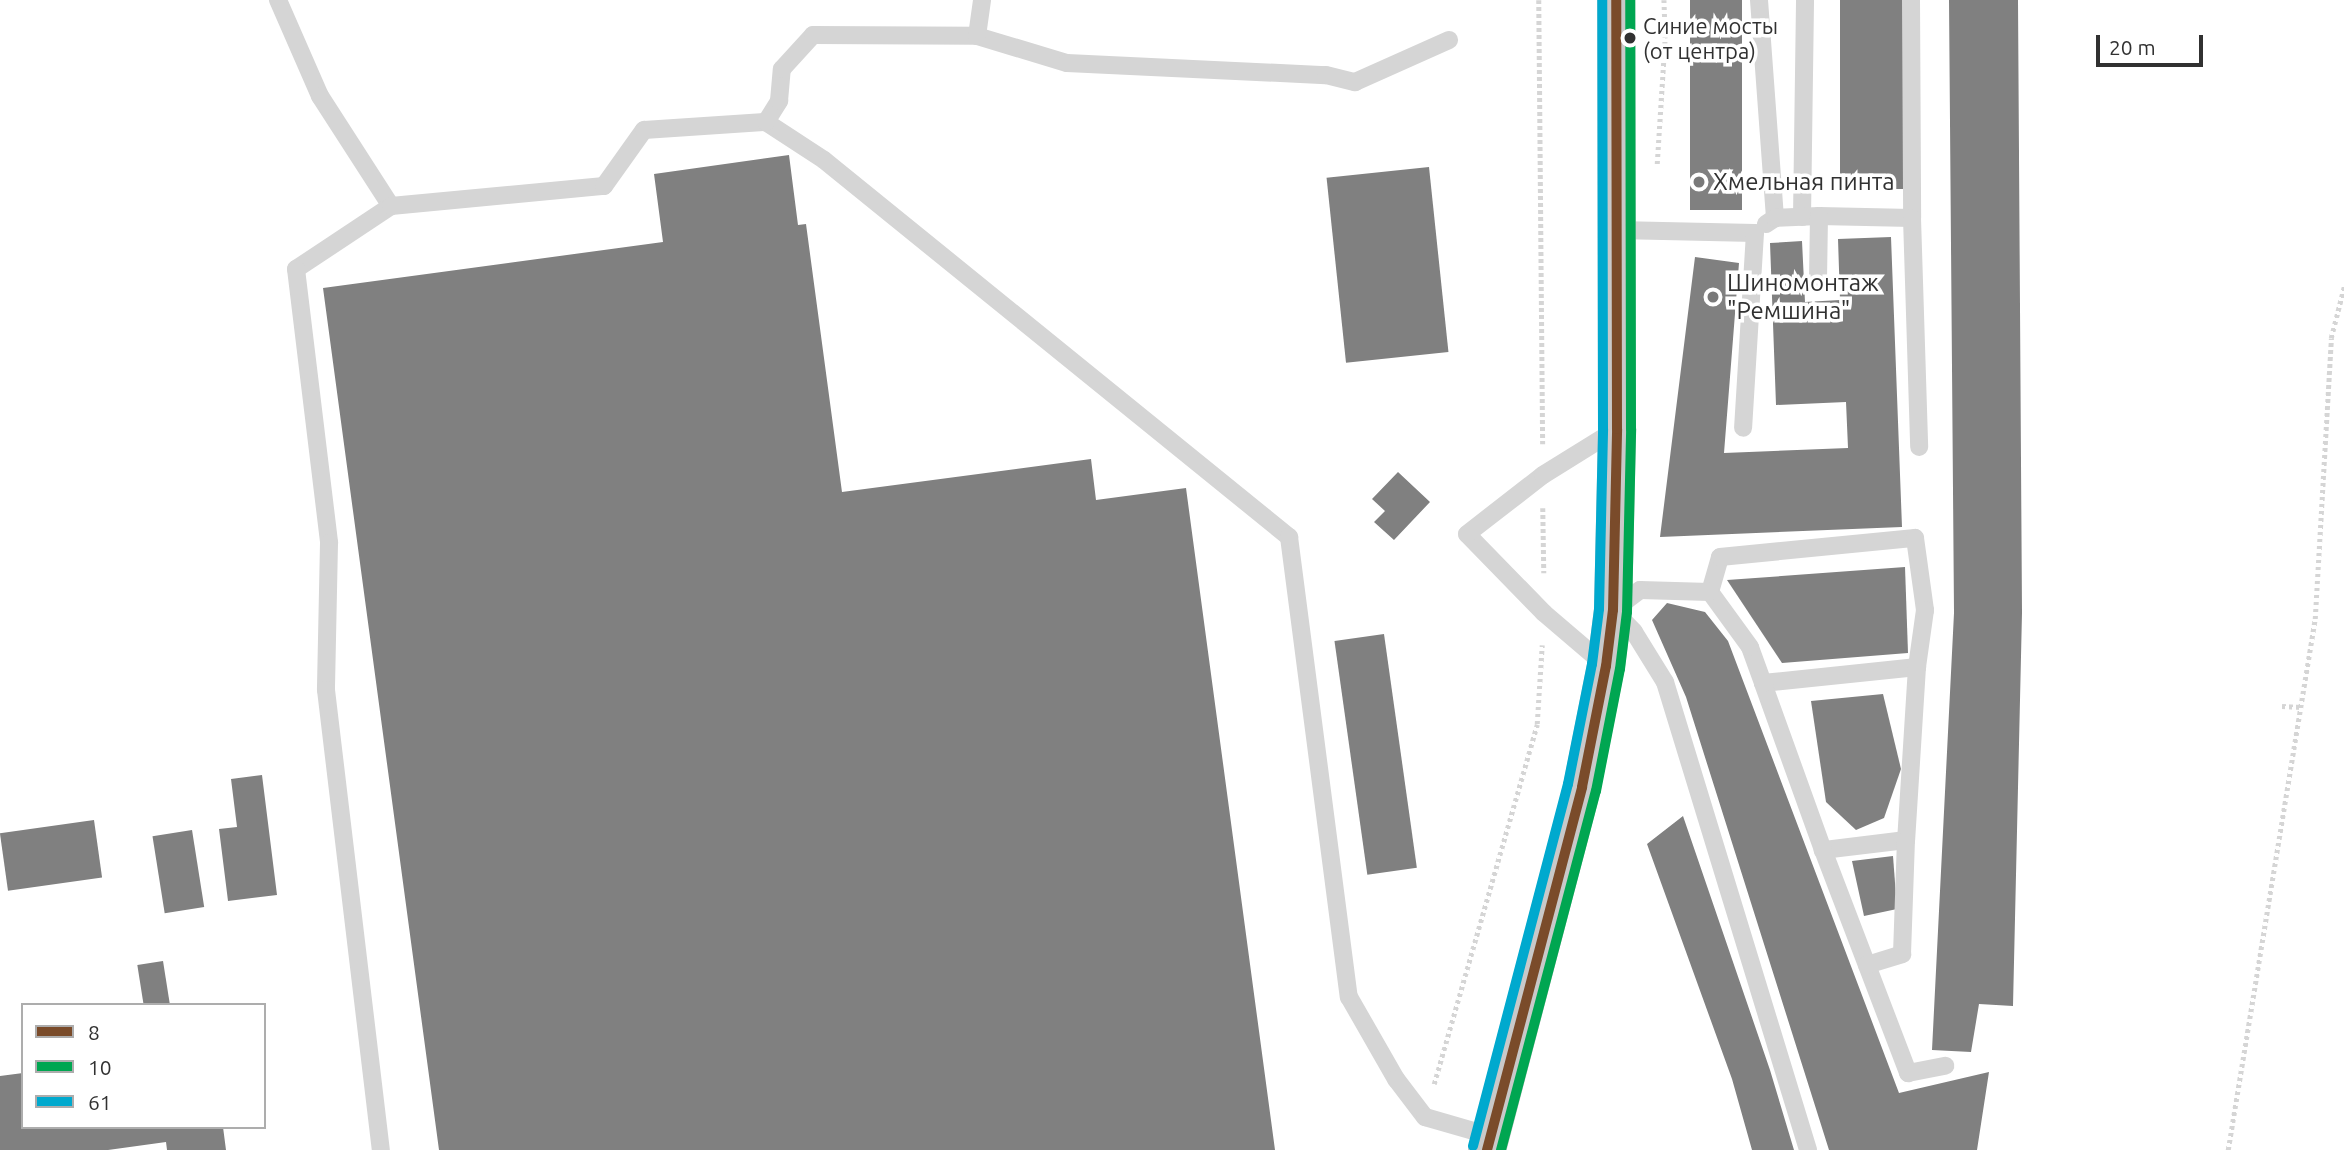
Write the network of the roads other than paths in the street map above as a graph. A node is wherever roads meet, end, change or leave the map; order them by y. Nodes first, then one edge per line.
1 (278, 0) edge
2 (982, 0) edge
3 (1616, 0) edge
4 (1759, 0) edge
5 (1805, 0) edge
6 (1911, 0) edge
7 (977, 36) junction
8 (1449, 40) dead end
9 (766, 122) junction
10 (391, 206) junction
11 (1810, 217) junction
12 (1774, 218) junction
13 (1912, 218) junction
14 (1617, 230) junction
15 (1755, 233) junction
16 (1818, 277) dead end
17 (1743, 428) dead end
18 (1617, 429) junction
19 (1919, 447) dead end
20 (1710, 592) junction
21 (1612, 610) junction
22 (1606, 666) junction
23 (1917, 667) junction
24 (1763, 683) junction
25 (1906, 840) junction
26 (1823, 850) junction
27 (1867, 965) junction
28 (1945, 1066) dead end
29 (1489, 1143) edge
30 (381, 1150) edge
31 (1808, 1150) edge

1 - 10 lane
2 - 7 lane
3 - 14 main road
4 - 12 lane
5 - 11 lane
6 - 13 lane
7 - 8 lane
7 - 9 lane
9 - 10 lane
9 - 29 lane
10 - 30 lane
11 - 12 lane
11 - 13 lane
11 - 16 lane
12 - 15 lane
13 - 19 lane
14 - 15 lane
14 - 18 main road
15 - 17 lane
18 - 21 main road
18 - 22 lane
20 - 21 lane
20 - 23 lane
20 - 24 lane
21 - 22 main road
21 - 31 lane
22 - 29 main road
23 - 24 lane
23 - 25 lane
24 - 26 lane
25 - 26 lane
25 - 27 lane
26 - 27 lane
27 - 28 lane

